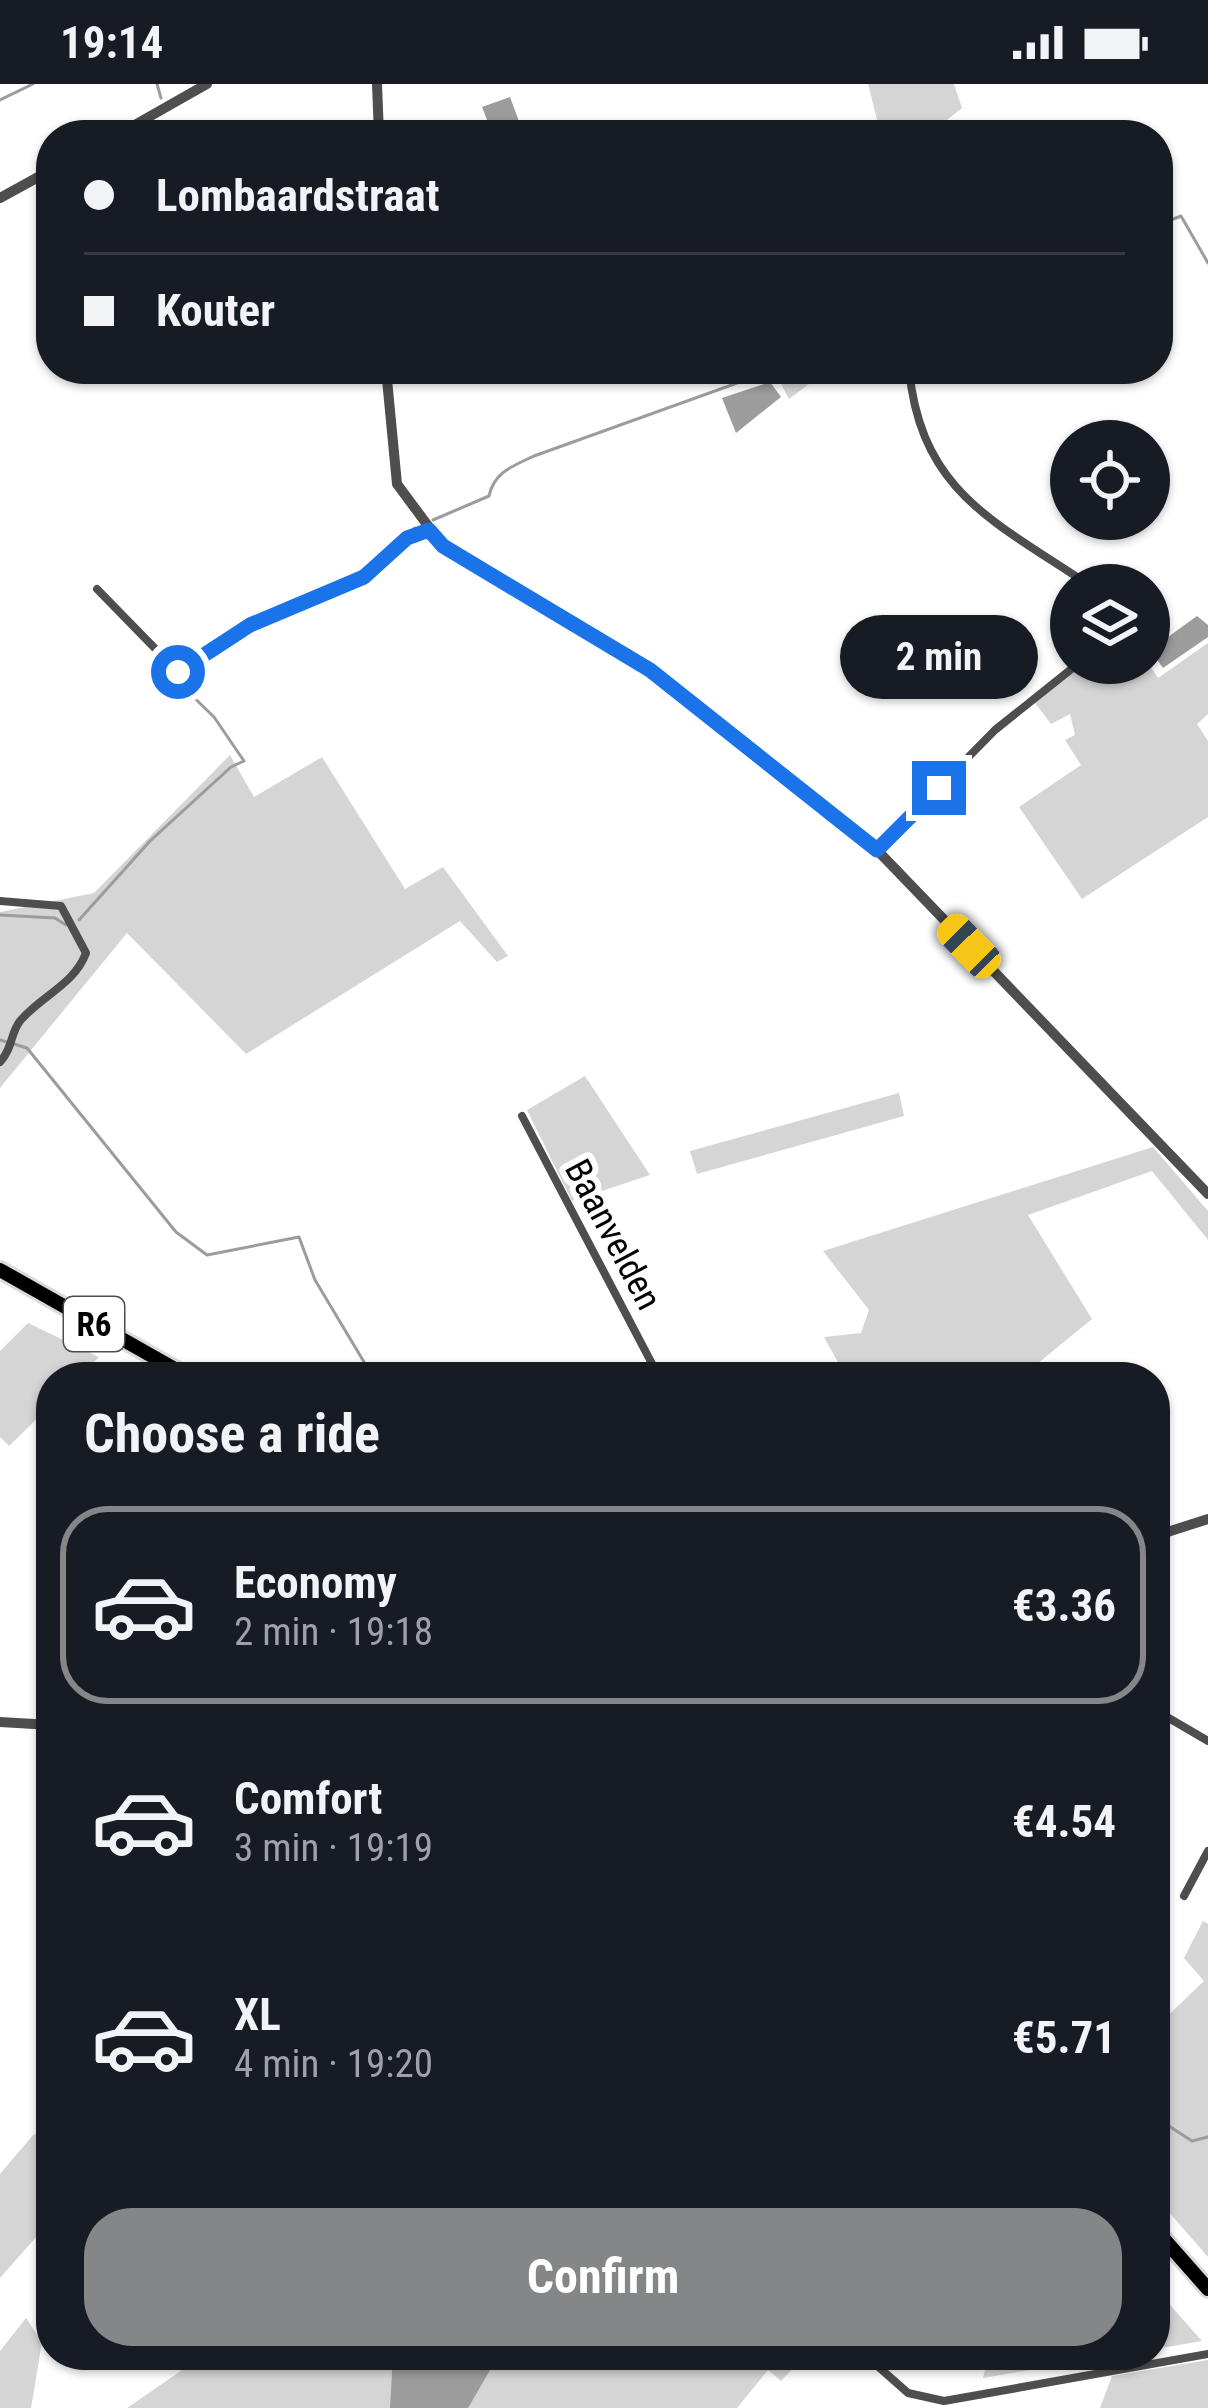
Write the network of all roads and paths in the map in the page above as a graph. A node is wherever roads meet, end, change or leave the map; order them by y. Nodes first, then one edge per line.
1 (207, 84) edge
2 (377, 84) edge
3 (143, 120) edge
4 (378, 120) edge
5 (36, 178) edge
6 (0, 198) edge
7 (387, 384) edge
8 (911, 384) edge
9 (429, 530) junction
10 (1058, 564) edge
11 (98, 589) dead end
12 (1053, 684) edge
13 (877, 850) junction
14 (0, 902) edge
15 (0, 1062) edge
16 (522, 1116) dead end
17 (1208, 1194) edge
18 (0, 1270) edge
19 (163, 1362) edge
20 (651, 1362) edge
21 (1208, 1519) edge
22 (1170, 1531) edge
23 (1170, 1719) edge
24 (0, 1722) edge
25 (36, 1724) edge
26 (1208, 1741) edge
27 (1208, 1851) edge
28 (1184, 1896) dead end
29 (1170, 2246) edge
30 (1208, 2289) edge
31 (1208, 2354) edge
32 (1170, 2362) edge
33 (882, 2370) edge
34 (1127, 2370) edge
35 (961, 2403) edge
36 (944, 2404) edge

1 - 3 street
2 - 4 street
5 - 6 street
7 - 9 street
8 - 10 street
9 - 11 street
9 - 13 street
12 - 13 street
13 - 17 street
14 - 15 street
16 - 20 street, Baanvelden
18 - 19 main road, R6
21 - 22 street
23 - 26 street
24 - 25 street
27 - 28 street
29 - 30 main road
31 - 32 street
33 - 36 street
34 - 35 street
35 - 36 street

